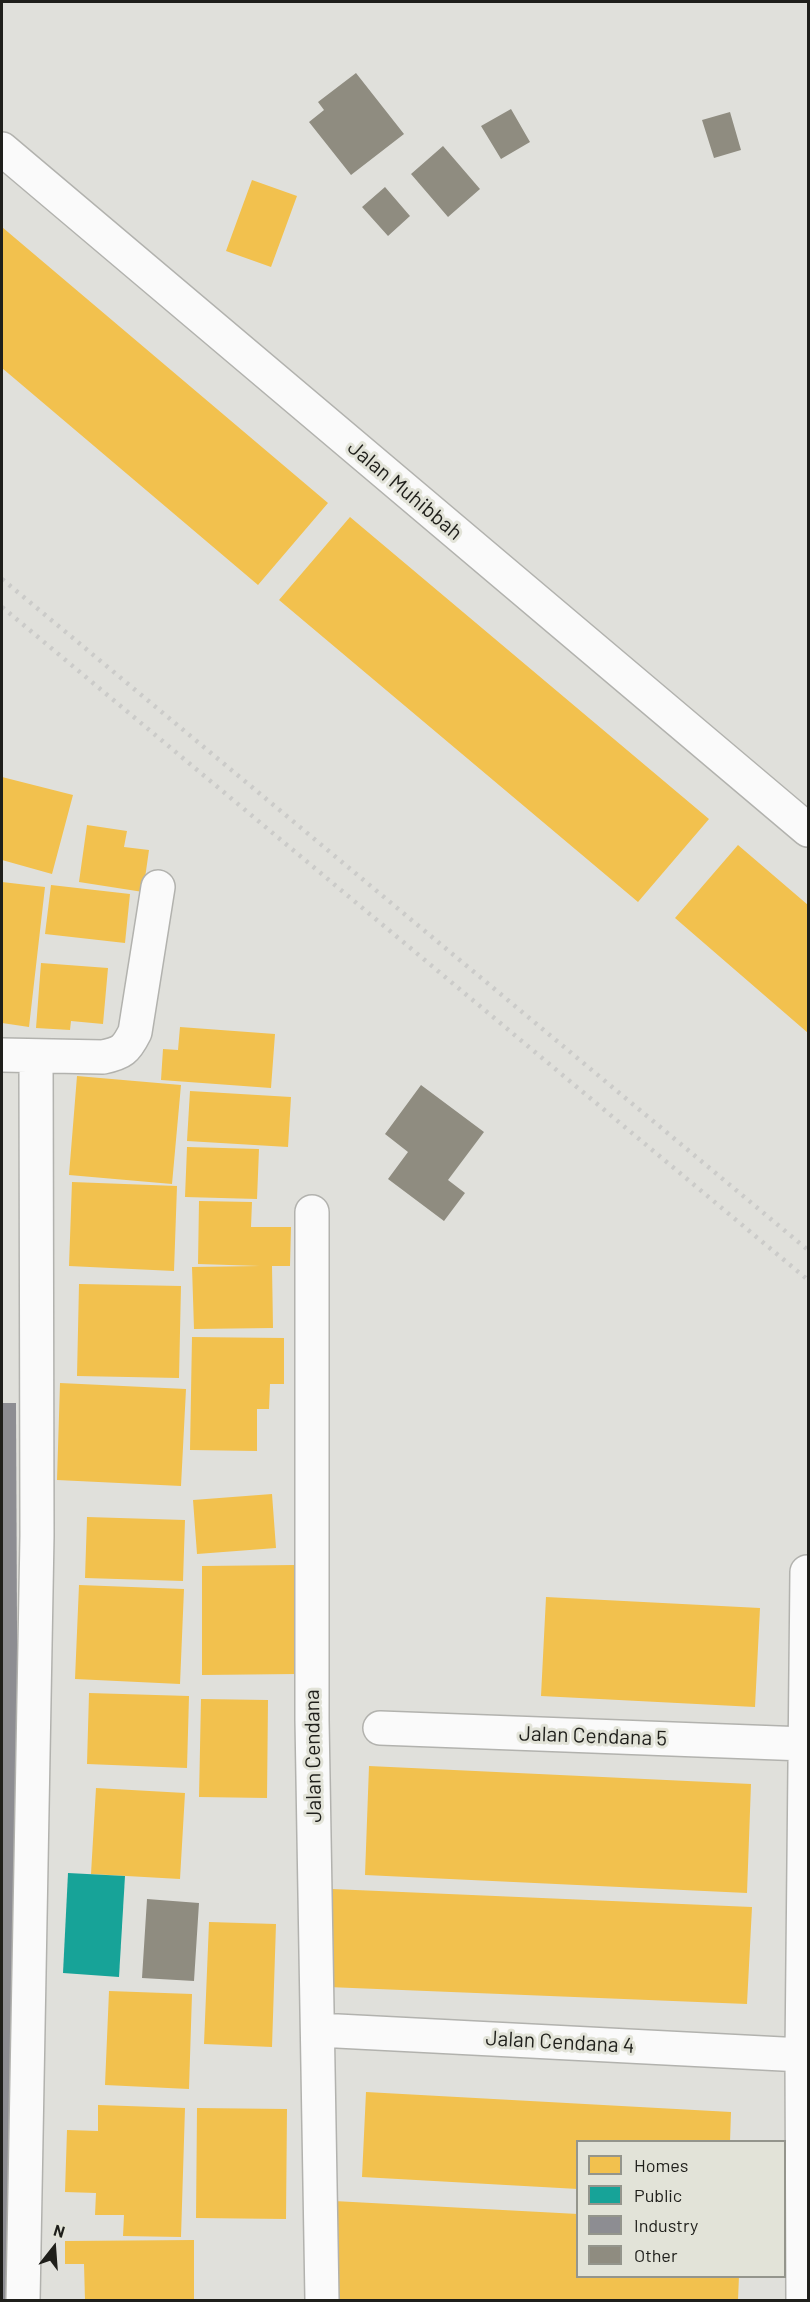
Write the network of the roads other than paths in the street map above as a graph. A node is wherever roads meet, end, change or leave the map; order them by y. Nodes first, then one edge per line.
1 (2, 149) edge
2 (808, 830) edge
3 (158, 887) dead end
4 (2, 1055) edge
5 (36, 1058) junction
6 (312, 1212) dead end
7 (807, 1572) edge
8 (381, 1728) dead end
9 (805, 1744) junction
10 (318, 2030) junction
11 (802, 2055) junction
12 (23, 2301) edge
13 (322, 2301) edge
14 (803, 2301) edge

1 - 2 street, Jalan Muhibbah
3 - 5 street
4 - 5 street
5 - 12 street
6 - 10 street, Jalan Cendana
7 - 9 street
8 - 9 street, Jalan Cendana 5
9 - 11 street
10 - 11 street, Jalan Cendana 4
10 - 13 street, Jalan Cendana
11 - 14 street

